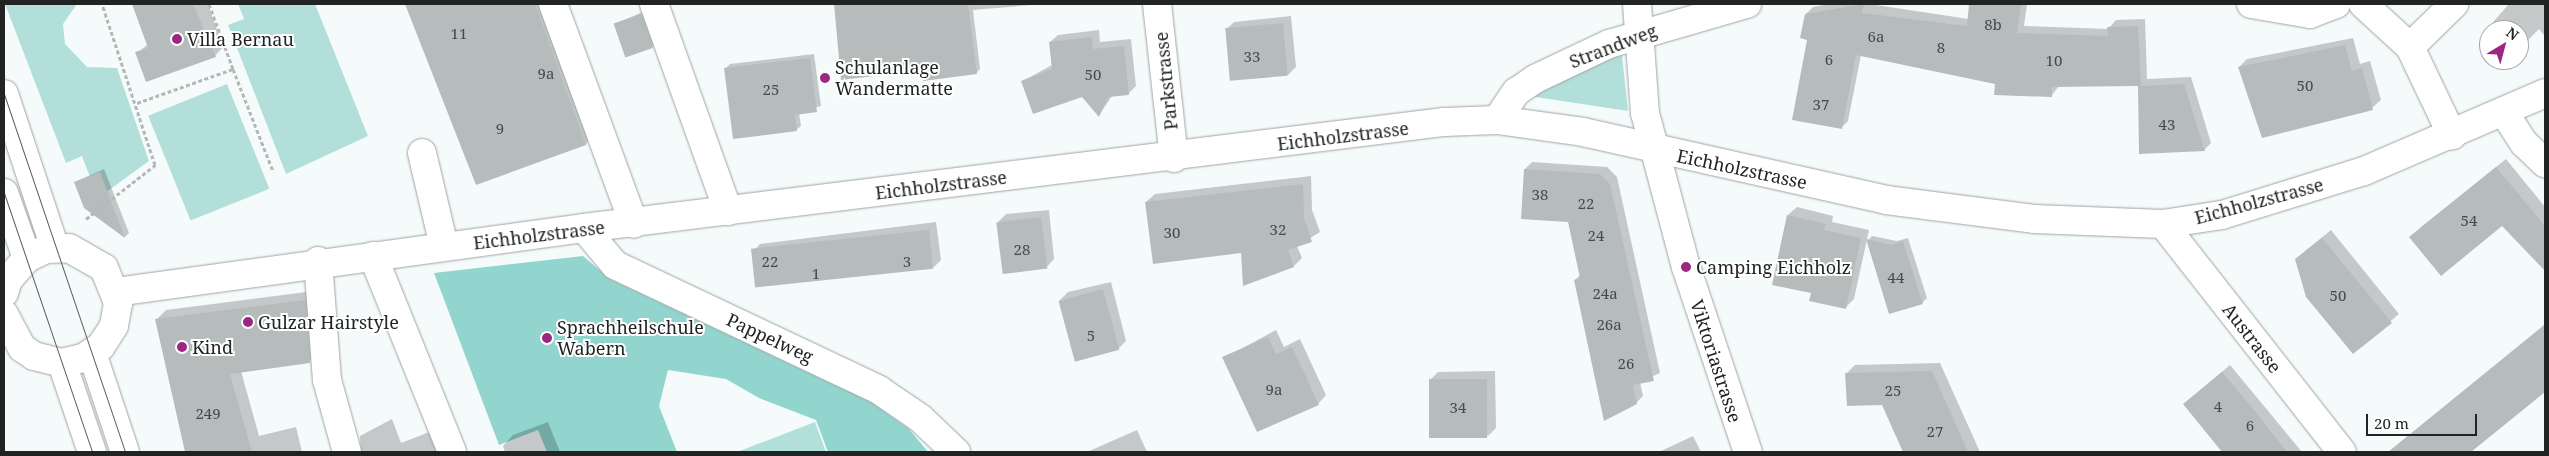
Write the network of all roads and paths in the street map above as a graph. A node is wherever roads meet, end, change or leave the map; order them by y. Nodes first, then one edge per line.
1 (102, 4) edge
2 (209, 4) edge
3 (553, 4) edge
4 (654, 4) edge
5 (1157, 4) edge
6 (1637, 4) edge
7 (1747, 4) edge
8 (2251, 4) edge
9 (2336, 4) edge
10 (2363, 4) edge
11 (2454, 4) edge
12 (1640, 34) junction
13 (2410, 47) junction
14 (233, 69) junction
15 (2545, 93) edge
16 (4, 94) edge
17 (137, 103) junction
18 (2505, 114) junction
19 (1497, 120) junction
20 (2452, 135) junction
21 (1657, 150) junction
22 (422, 153) dead end
23 (1174, 158) junction
24 (2545, 163) edge
25 (273, 171) dead end
26 (4, 193) edge
27 (728, 211) junction
28 (86, 219) dead end
29 (634, 224) junction
30 (2163, 224) junction
31 (584, 228) junction
32 (444, 246) junction
33 (55, 248) junction
34 (373, 256) junction
35 (27, 258) junction
36 (318, 261) junction
37 (116, 292) junction
38 (4, 293) edge
39 (4, 314) edge
40 (92, 354) junction
41 (62, 363) junction
42 (92, 452) edge
43 (125, 452) edge
44 (347, 452) edge
45 (452, 452) edge
46 (956, 452) edge
47 (1748, 452) edge
48 (2342, 452) edge

1 - 17 path
2 - 14 path
3 - 29 street
4 - 27 street
5 - 23 street, Parkstrasse
6 - 12 street, Viktoriastrasse
7 - 12 street, Strandweg
8 - 9 street
10 - 13 street
11 - 13 street
12 - 19 street, Strandweg
12 - 21 street, Viktoriastrasse
13 - 20 street
14 - 17 path
14 - 25 path
15 - 18 street, Eichholzstrasse
16 - 33 street
17 - 28 path
18 - 20 street, Eichholzstrasse
18 - 24 street
19 - 21 street, Eichholzstrasse
19 - 23 street, Eichholzstrasse
20 - 30 street, Eichholzstrasse
21 - 30 street, Eichholzstrasse
21 - 47 street, Viktoriastrasse
22 - 32 street
23 - 27 street, Eichholzstrasse
26 - 35 street
27 - 29 street, Eichholzstrasse
29 - 31 street, Eichholzstrasse
30 - 48 street, Austrasse
31 - 32 street, Eichholzstrasse
31 - 46 street, Pappelweg
32 - 34 street, Eichholzstrasse
33 - 35 street
33 - 37 street
34 - 36 street, Eichholzstrasse
34 - 45 street
35 - 38 street
36 - 37 street, Eichholzstrasse
36 - 44 street
37 - 40 street
39 - 41 street
40 - 41 street
40 - 43 street
41 - 42 street

